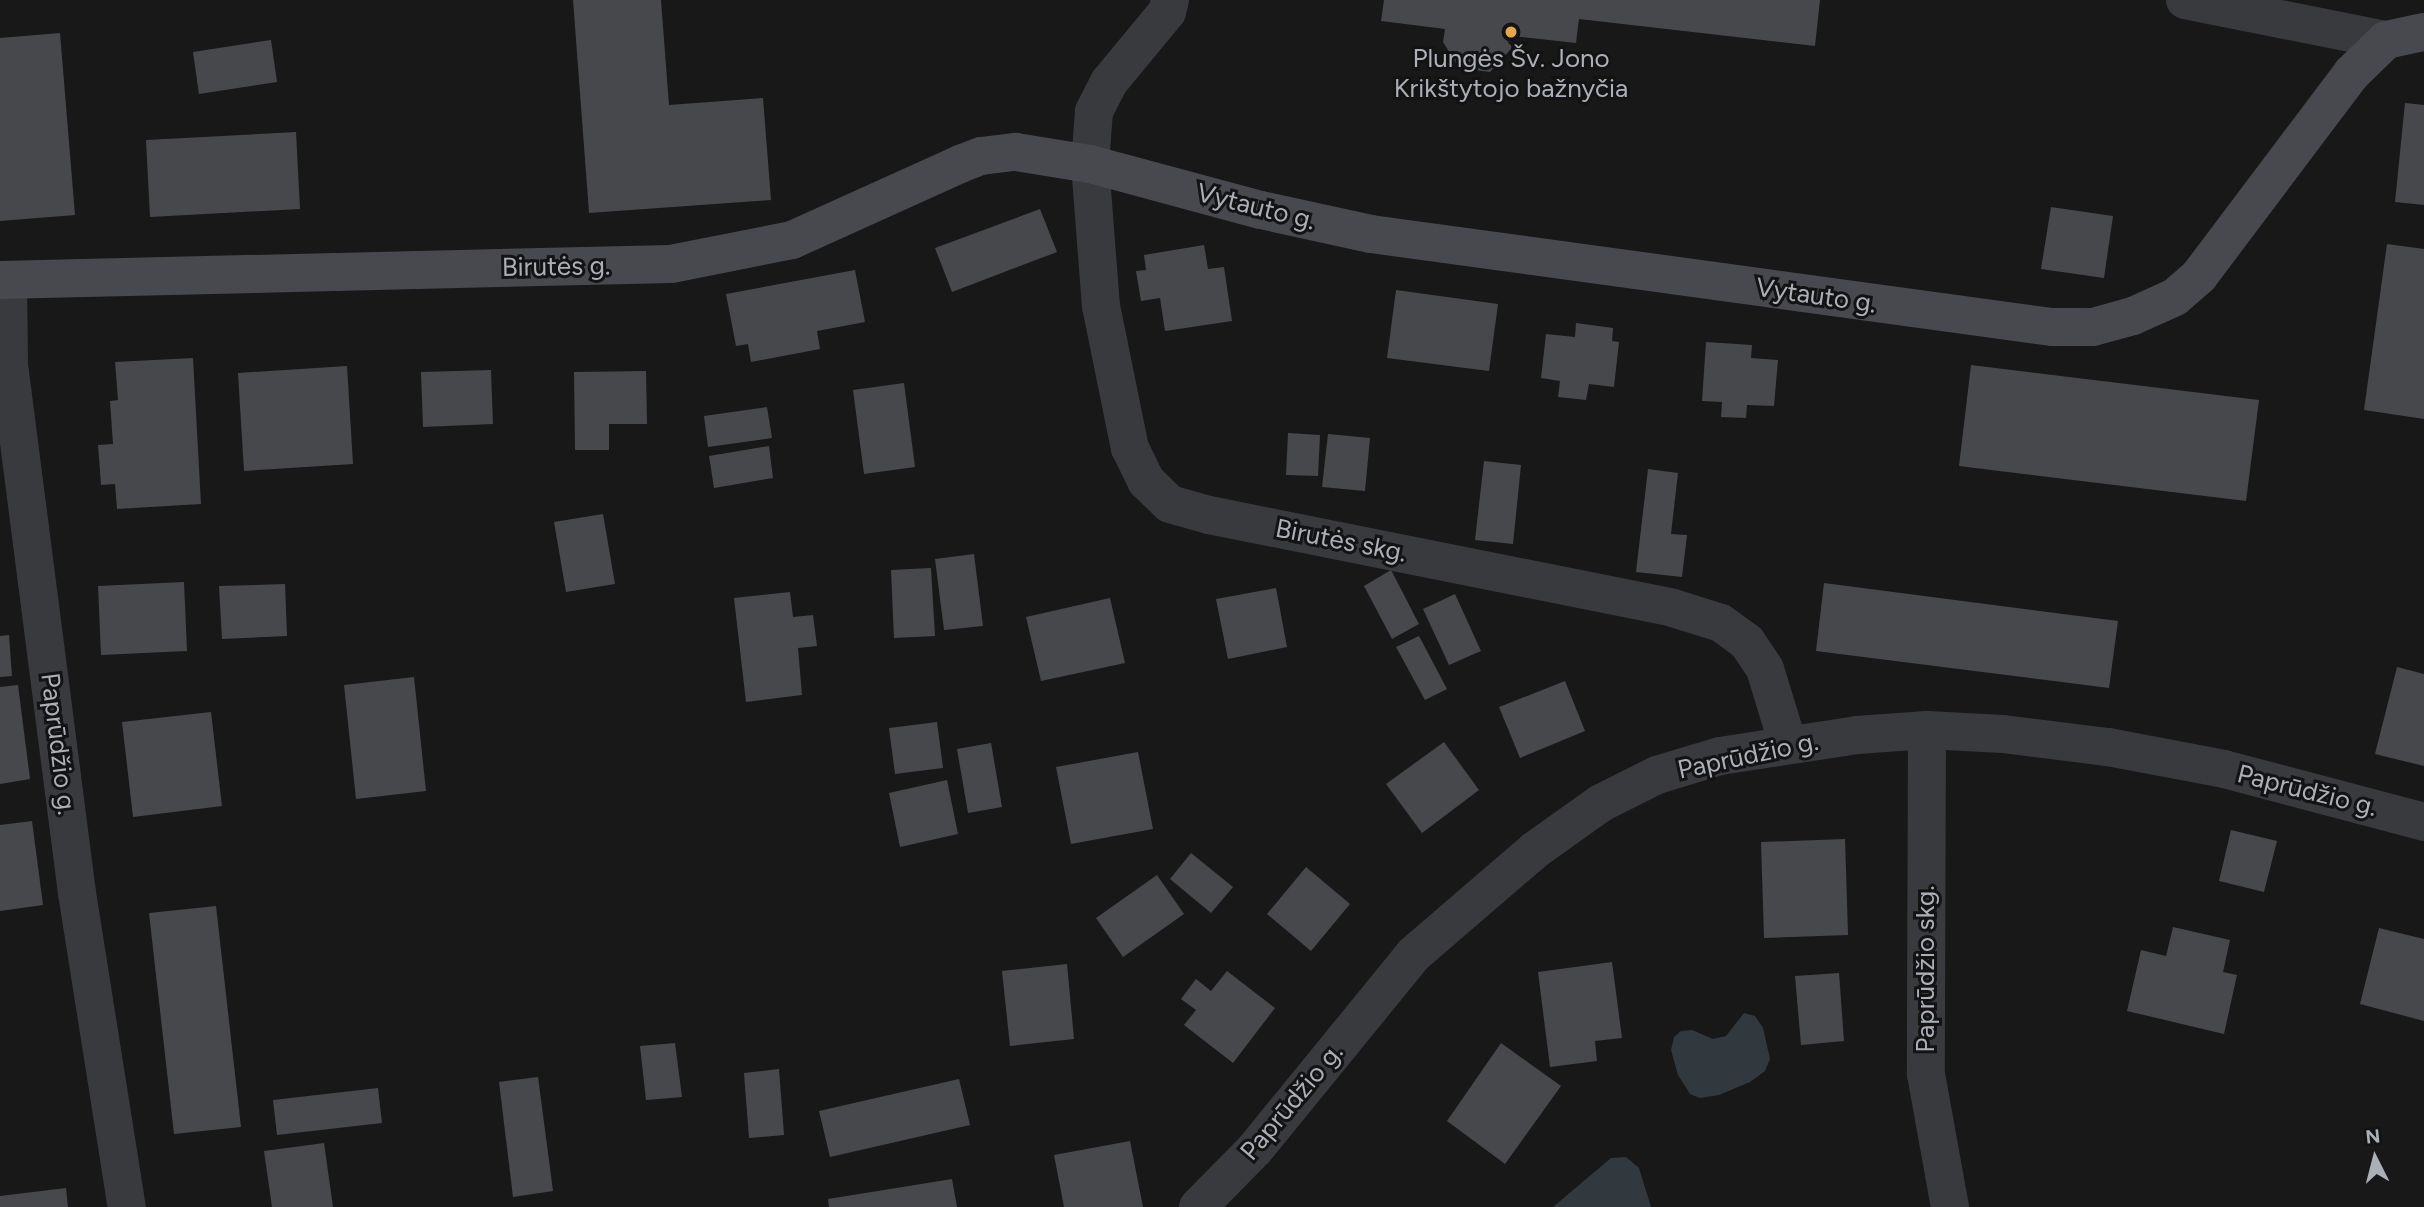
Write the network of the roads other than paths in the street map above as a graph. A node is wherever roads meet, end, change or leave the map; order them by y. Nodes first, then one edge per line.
1 (1170, 0) edge
2 (2185, 0) edge
3 (2424, 32) edge
4 (2386, 40) junction
5 (1090, 164) junction
6 (4, 280) edge
7 (1927, 730) junction
8 (1788, 744) junction
9 (2424, 822) edge
10 (127, 1207) edge
11 (1198, 1207) edge
12 (1950, 1207) edge

1 - 5 street, Birutės skg.
2 - 4 street
3 - 4 main road
4 - 5 main road, Vytauto g.
5 - 6 main road, Birutės g.
5 - 8 street, Birutės skg.
6 - 10 street, Paprūdžio g.
7 - 8 street, Paprūdžio g.
7 - 9 street, Paprūdžio g.
7 - 12 street, Paprūdžio skg.
8 - 11 street, Paprūdžio g.

